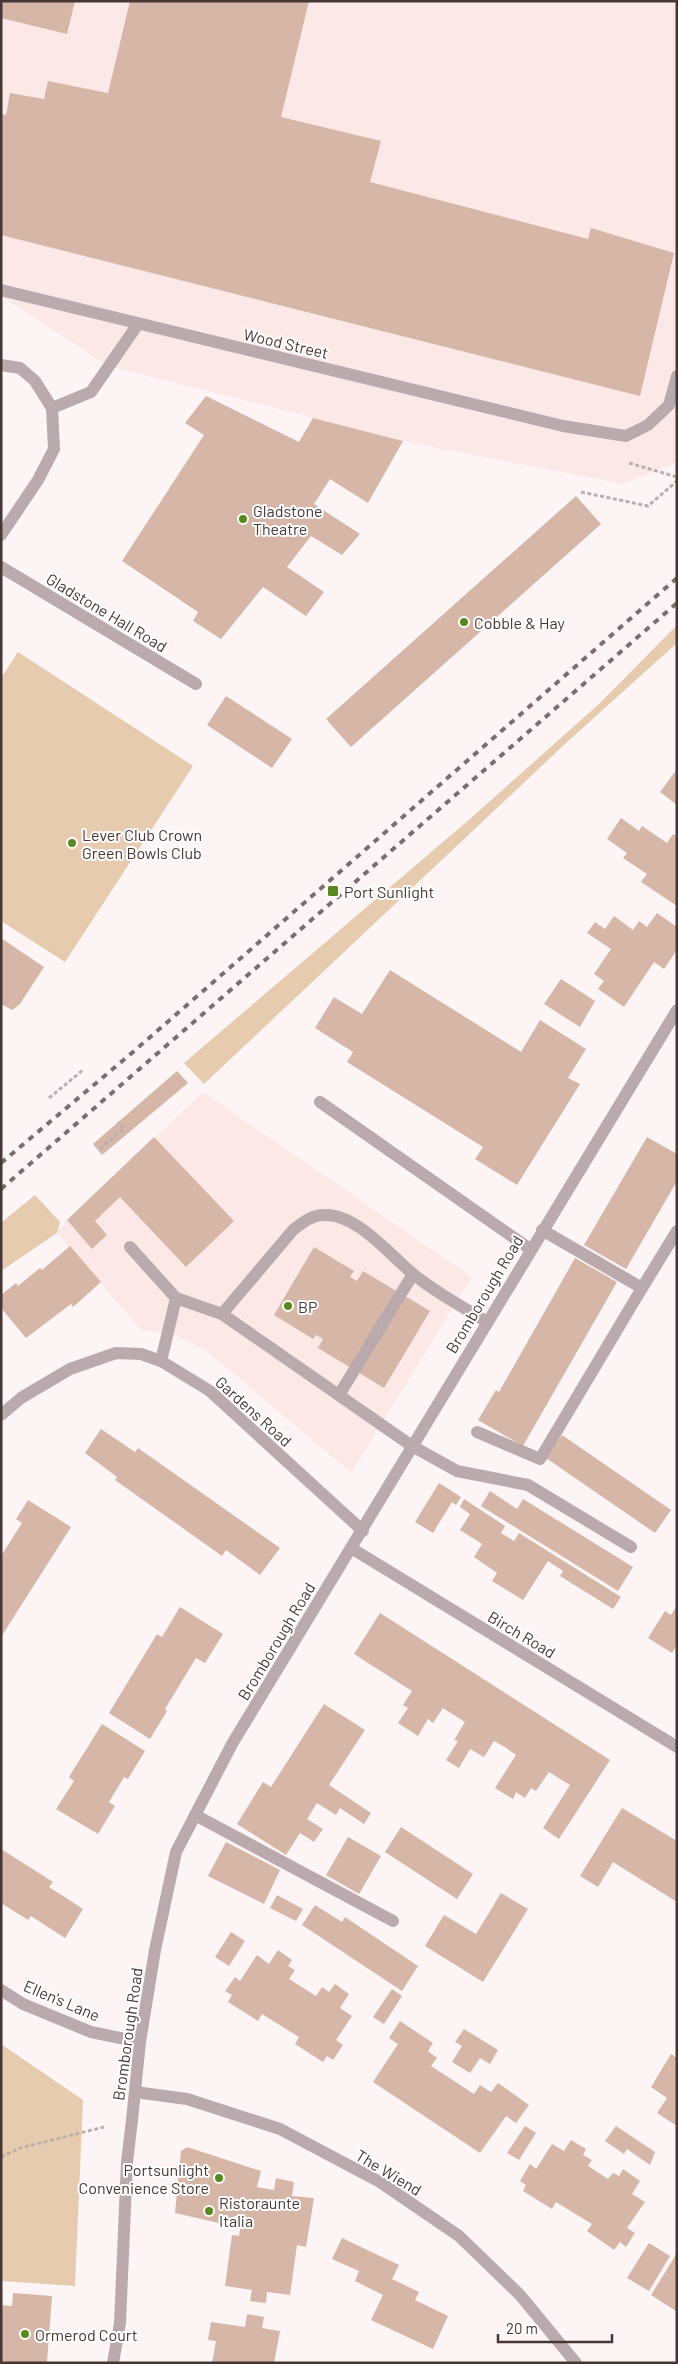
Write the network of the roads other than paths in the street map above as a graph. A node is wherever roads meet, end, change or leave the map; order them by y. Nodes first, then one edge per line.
1 (1, 290) edge
2 (138, 324) junction
3 (1, 365) edge
4 (677, 376) edge
5 (52, 408) junction
6 (1, 535) edge
7 (1, 567) edge
8 (196, 684) dead end
9 (677, 1010) edge
10 (320, 1102) dead end
11 (542, 1230) junction
12 (677, 1231) edge
13 (130, 1247) dead end
14 (530, 1249) junction
15 (413, 1274) junction
16 (642, 1288) junction
17 (176, 1298) junction
18 (222, 1314) junction
19 (487, 1322) junction
20 (161, 1361) junction
21 (339, 1395) junction
22 (1, 1415) edge
23 (477, 1432) dead end
24 (412, 1446) junction
25 (363, 1531) junction
26 (631, 1547) dead end
27 (351, 1548) junction
28 (677, 1747) edge
29 (195, 1815) junction
30 (393, 1921) dead end
31 (1, 1990) edge
32 (140, 2042) junction
33 (134, 2092) junction
34 (113, 2363) edge
35 (576, 2363) edge

1 - 2 street, Wood Street
2 - 4 street, Wood Street
2 - 5 street
3 - 5 street
5 - 6 street
7 - 8 street, Gladstone Hall Road
9 - 11 street, Bromborough Road
10 - 14 street
11 - 14 street, Bromborough Road
11 - 16 street
12 - 16 street
13 - 17 street
14 - 19 street, Bromborough Road
15 - 18 street
15 - 19 street
15 - 21 street
16 - 23 street
17 - 18 street
17 - 20 street
18 - 21 street
19 - 24 street, Bromborough Road
20 - 22 street, Gardens Road
20 - 25 street, Gardens Road
21 - 24 street
24 - 25 street, Bromborough Road
24 - 26 street
25 - 27 street, Bromborough Road
27 - 28 street, Birch Road
27 - 29 street, Bromborough Road
29 - 30 street
29 - 32 street, Bromborough Road
31 - 32 street, Ellen's Lane
32 - 33 street, Bromborough Road
33 - 34 street, Bromborough Road
33 - 35 street, The Wiend

